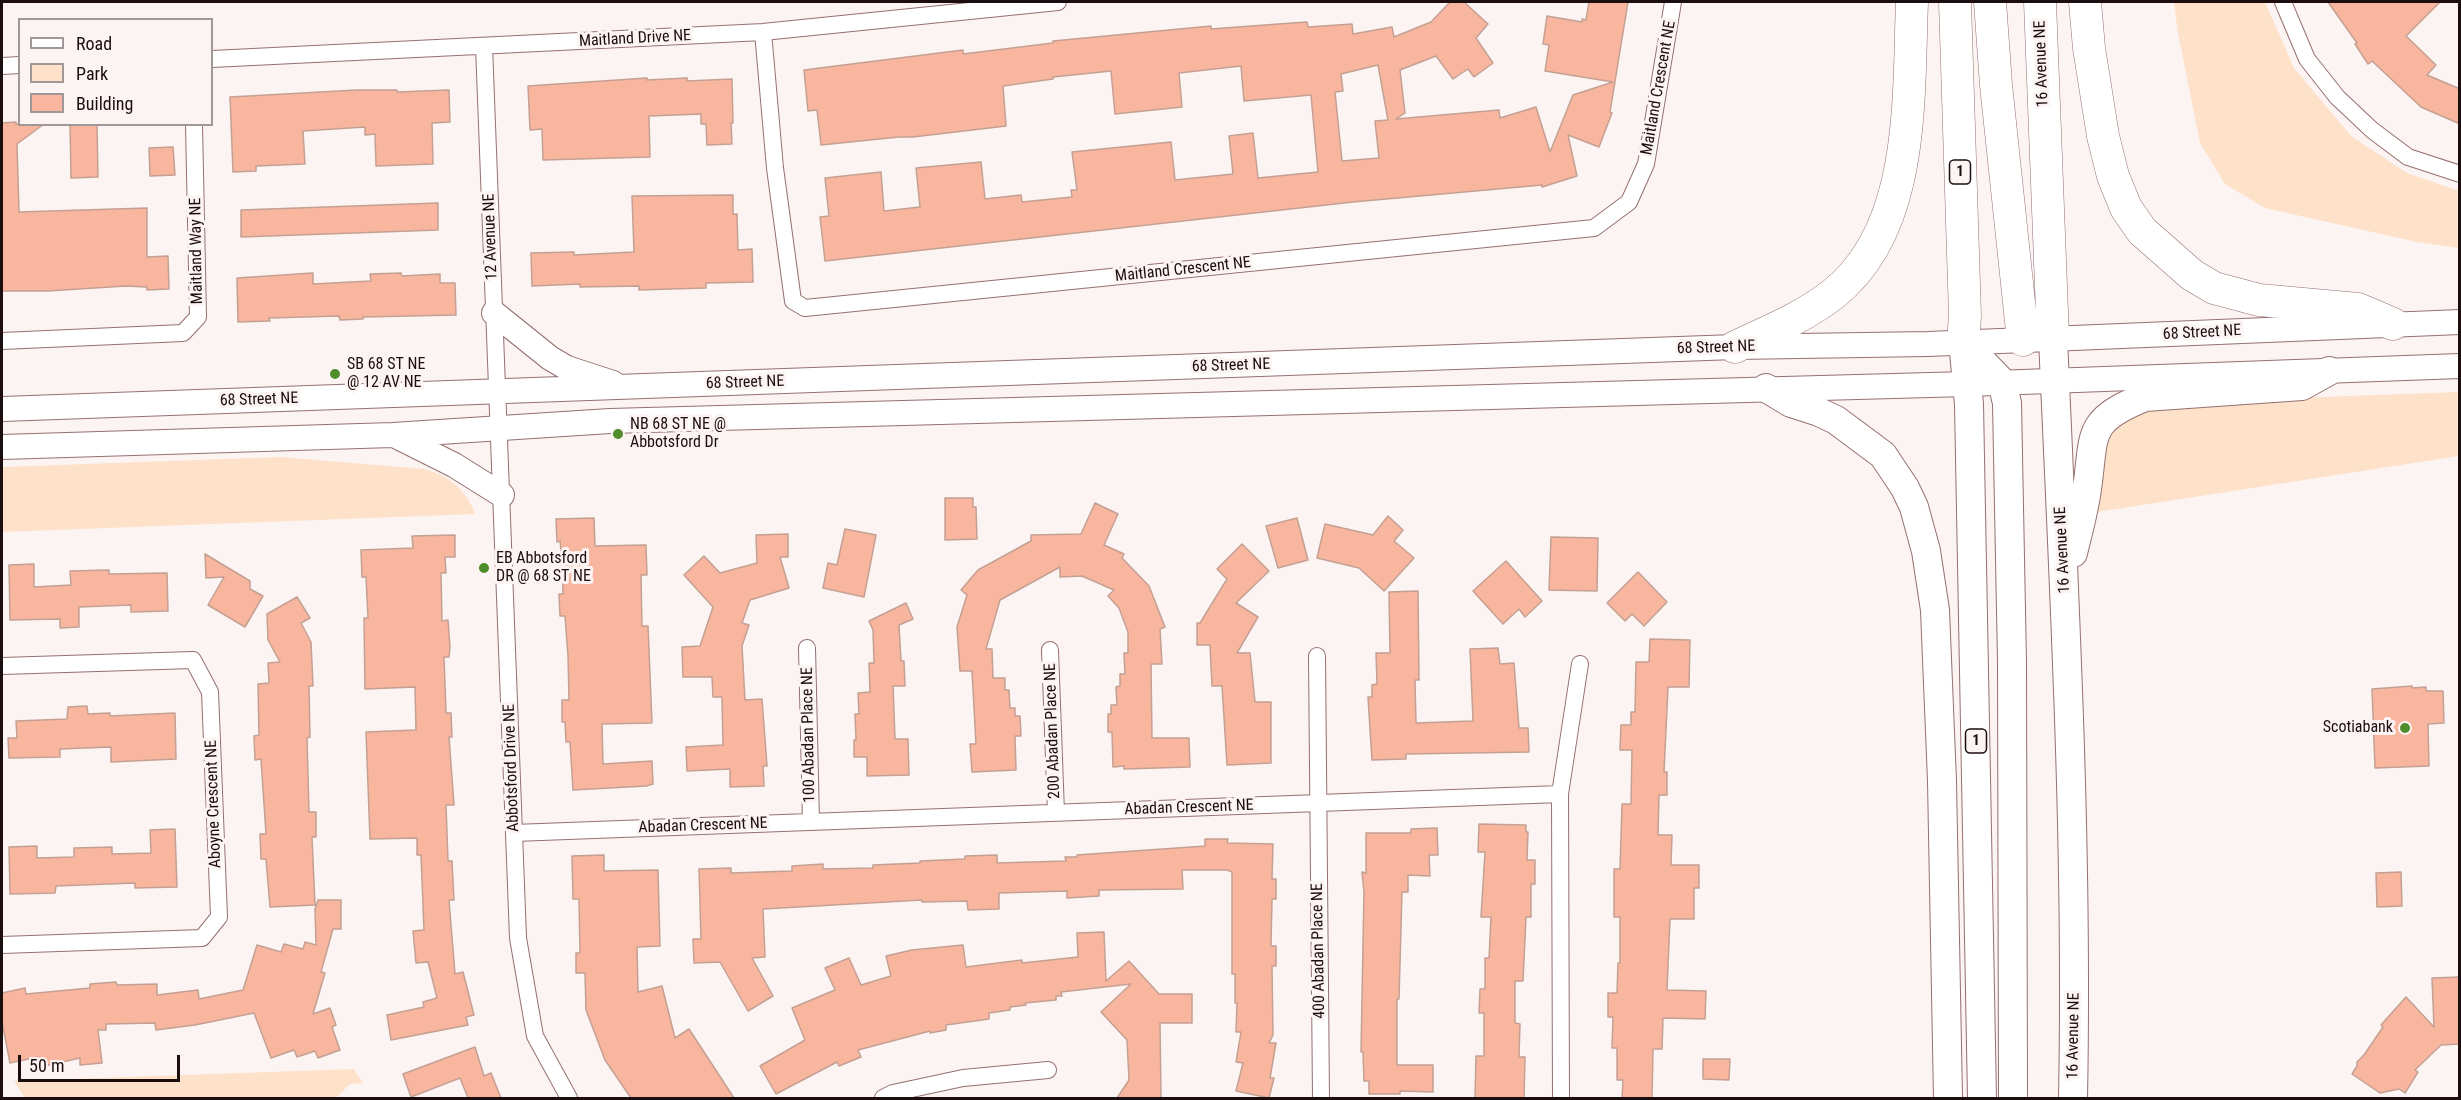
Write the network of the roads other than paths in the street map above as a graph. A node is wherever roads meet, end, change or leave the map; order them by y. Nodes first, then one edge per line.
1 (1058, 2) edge
2 (1673, 2) edge
3 (1912, 2) edge
4 (1955, 2) edge
5 (1990, 2) edge
6 (2040, 2) edge
7 (2085, 2) edge
8 (2283, 2) edge
9 (1004, 5) edge
10 (763, 32) junction
11 (484, 46) junction
12 (213, 59) edge
13 (18, 65) edge
14 (2, 66) edge
15 (194, 126) edge
16 (2460, 174) edge
17 (494, 313) junction
18 (2460, 322) edge
19 (2393, 324) junction
20 (2038, 339) junction
21 (2, 341) edge
22 (1964, 342) junction
23 (1736, 347) junction
24 (2460, 366) edge
25 (2329, 371) junction
26 (2054, 379) junction
27 (2002, 382) junction
28 (1967, 384) junction
29 (627, 388) junction
30 (1766, 388) junction
31 (497, 393) junction
32 (2, 409) edge
33 (500, 428) junction
34 (393, 435) junction
35 (2, 447) edge
36 (502, 495) junction
37 (2065, 590) junction
38 (807, 648) dead end
39 (1050, 650) dead end
40 (1317, 656) dead end
41 (1580, 664) dead end
42 (2, 666) edge
43 (1560, 794) junction
44 (1317, 803) junction
45 (1056, 813) junction
46 (811, 822) junction
47 (514, 833) junction
48 (2, 945) edge
49 (1048, 1070) dead end
50 (569, 1098) edge
51 (883, 1098) edge
52 (1321, 1098) edge
53 (1561, 1098) edge
54 (1948, 1098) edge
55 (1983, 1098) edge
56 (2013, 1098) edge
57 (2073, 1098) edge

1 - 9 street, Maitland Drive NE
2 - 10 street, Maitland Crescent NE
3 - 23 highway
4 - 22 highway, 1
5 - 20 highway
6 - 20 highway, 16 Avenue NE
7 - 19 highway
8 - 16 street
9 - 10 street, Maitland Drive NE
10 - 11 street, Maitland Drive NE
11 - 12 street, Maitland Drive NE
11 - 17 street, 12 Avenue NE
13 - 14 street
15 - 21 street, Maitland Way NE
17 - 29 main road
17 - 31 street, 12 Avenue NE
18 - 19 main road, 68 Street NE
19 - 20 main road, 68 Street NE
20 - 22 main road, 68 Street NE
20 - 26 highway
22 - 23 main road, 68 Street NE
22 - 27 highway
22 - 28 highway, 1
23 - 29 main road, 68 Street NE
24 - 25 main road, 68 Street NE
25 - 26 main road, 68 Street NE
25 - 37 highway
26 - 27 main road, 68 Street NE
26 - 37 highway, 16 Avenue NE
27 - 28 main road, 68 Street NE
27 - 56 highway
28 - 30 main road, 68 Street NE
28 - 55 highway, 1
29 - 31 main road, 68 Street NE
30 - 33 main road, 68 Street NE
30 - 54 highway
31 - 32 main road, 68 Street NE
31 - 33 street, 12 Avenue NE
33 - 34 main road, 68 Street NE
33 - 36 street, Abbotsford Drive NE
34 - 35 main road, 68 Street NE
34 - 36 main road
36 - 47 street, Abbotsford Drive NE
37 - 57 highway, 16 Avenue NE
38 - 46 street, 100 Abadan Place NE
39 - 45 street, 200 Abadan Place NE
40 - 44 street, 400 Abadan Place NE
41 - 43 street
42 - 48 street, Aboyne Crescent NE
43 - 44 street, Abadan Crescent NE
43 - 53 street
44 - 45 street, Abadan Crescent NE
44 - 52 street, 400 Abadan Place NE
45 - 46 street, Abadan Crescent NE
46 - 47 street, Abadan Crescent NE
47 - 50 street, Abbotsford Drive NE
49 - 51 street

